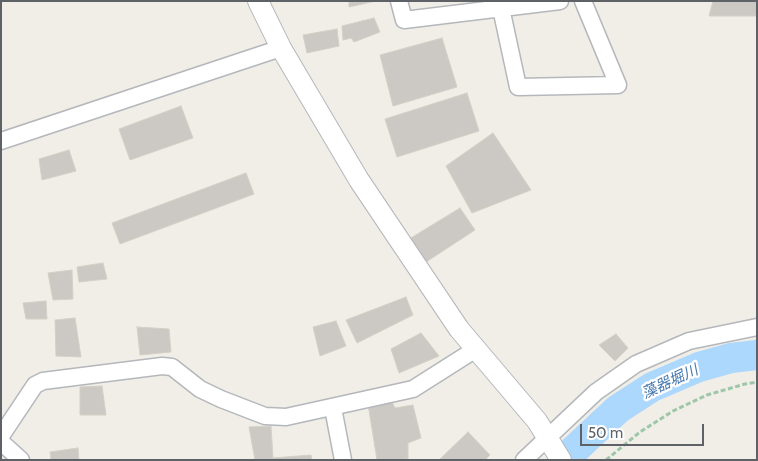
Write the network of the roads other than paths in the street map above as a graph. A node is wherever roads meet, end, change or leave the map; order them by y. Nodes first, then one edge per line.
1 (399, 1) edge
2 (560, 1) edge
3 (583, 1) edge
4 (261, 2) edge
5 (501, 8) junction
6 (282, 48) junction
7 (1, 141) edge
8 (757, 327) edge
9 (476, 349) junction
10 (333, 408) junction
11 (1, 436) edge
12 (547, 437) junction
13 (1, 442) edge
14 (21, 460) edge
15 (343, 460) edge
16 (524, 460) edge
17 (561, 460) edge

1 - 5 street
2 - 5 street
3 - 5 street
4 - 6 street
6 - 7 street
6 - 9 street
8 - 12 street
9 - 10 street
9 - 12 street
10 - 11 street
10 - 15 street
12 - 16 street
12 - 17 street
13 - 14 street

